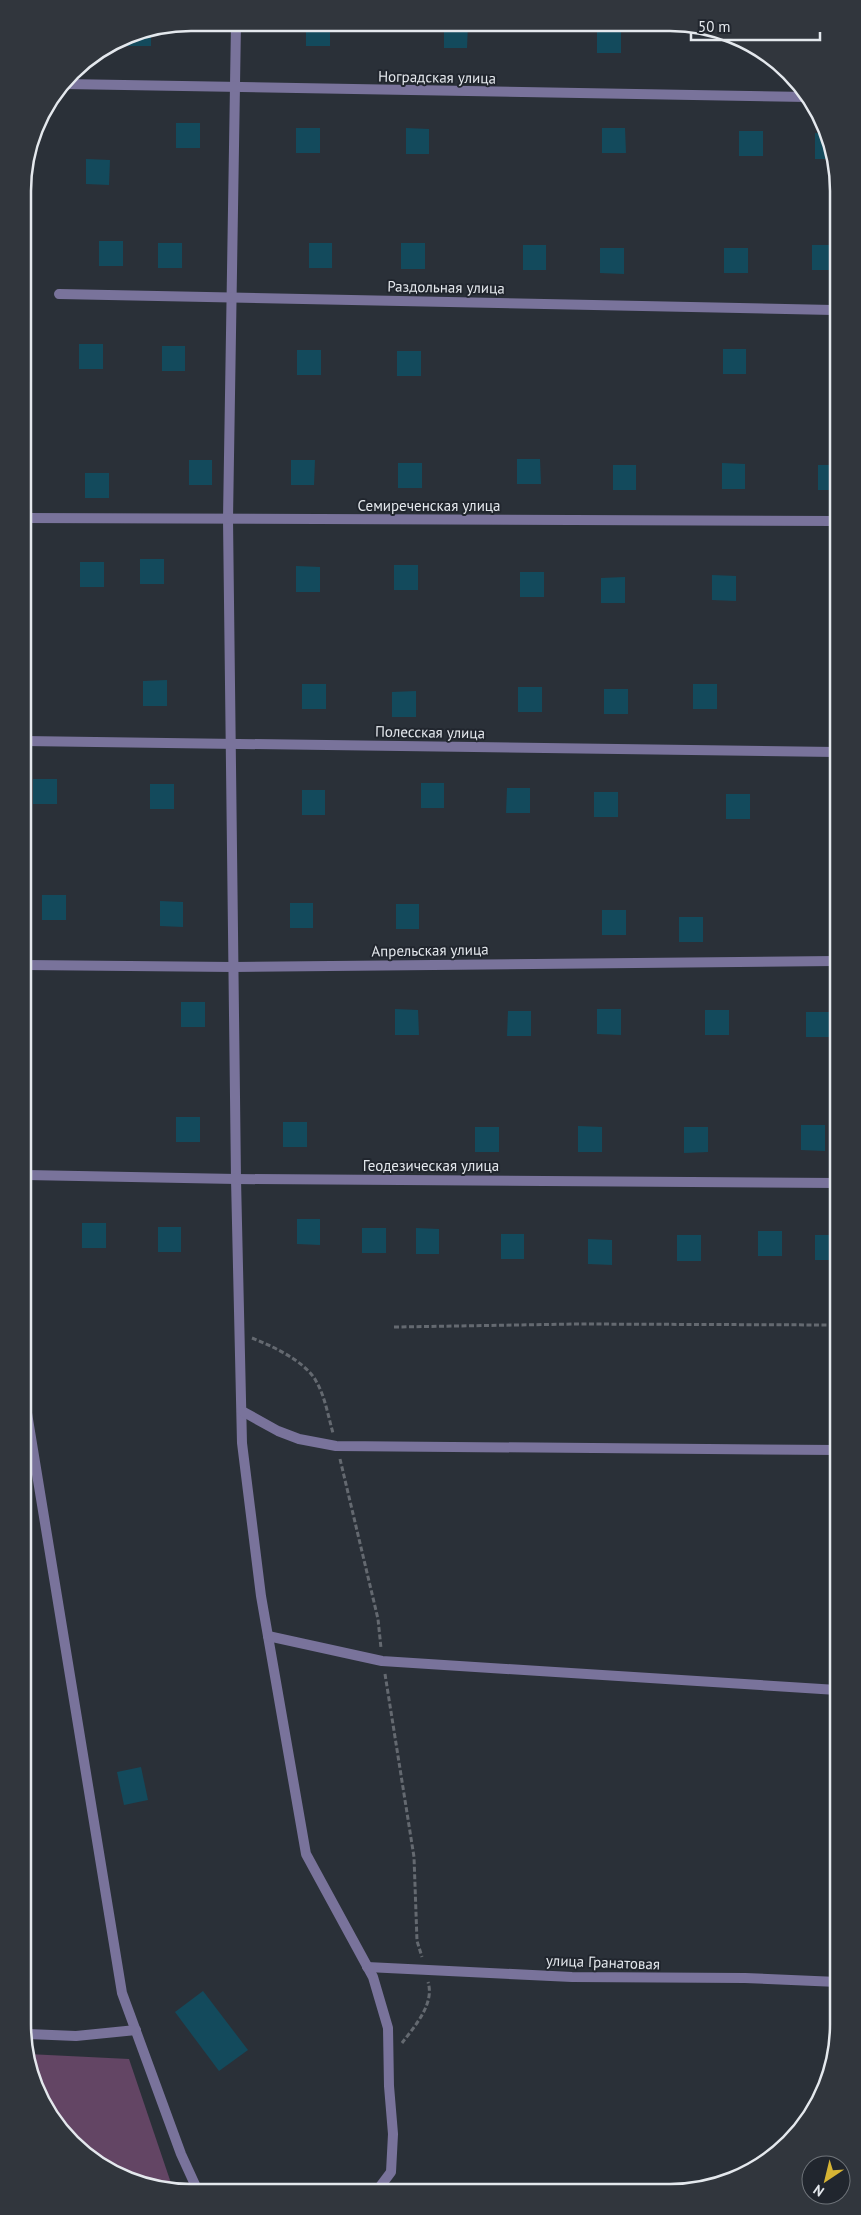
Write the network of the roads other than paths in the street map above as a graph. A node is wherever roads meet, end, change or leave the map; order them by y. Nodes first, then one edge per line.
1 (236, 31) edge
2 (73, 84) edge
3 (234, 88) junction
4 (799, 97) edge
5 (59, 294) dead end
6 (230, 298) junction
7 (830, 310) edge
8 (32, 518) edge
9 (228, 520) junction
10 (830, 521) edge
11 (32, 741) edge
12 (230, 744) junction
13 (830, 752) edge
14 (830, 961) edge
15 (32, 965) edge
16 (233, 967) junction
17 (31, 1175) edge
18 (236, 1179) junction
19 (829, 1183) edge
20 (242, 1411) junction
21 (31, 1439) edge
22 (829, 1450) edge
23 (268, 1636) junction
24 (829, 1690) edge
25 (367, 1967) junction
26 (829, 1982) edge
27 (136, 2030) junction
28 (32, 2034) edge
29 (195, 2184) edge
30 (382, 2184) edge

1 - 3 street
2 - 3 street, Ноградская улица
3 - 4 street, Ноградская улица
3 - 6 street
5 - 6 street, Раздольная улица
6 - 7 street, Раздольная улица
6 - 9 street
8 - 9 street, Семиреченская улица
9 - 10 street, Семиреченская улица
9 - 12 street
11 - 12 street, Полесская улица
12 - 13 street, Полесская улица
12 - 16 street
14 - 16 street, Апрельская улица
15 - 16 street, Апрельская улица
16 - 18 street
17 - 18 street, Геодезическая улица
18 - 19 street, Геодезическая улица
18 - 20 street
20 - 22 street
20 - 23 street
21 - 27 street
23 - 24 street
23 - 25 street
25 - 26 street, улица Гранатовая
25 - 30 street
27 - 28 street
27 - 29 street

